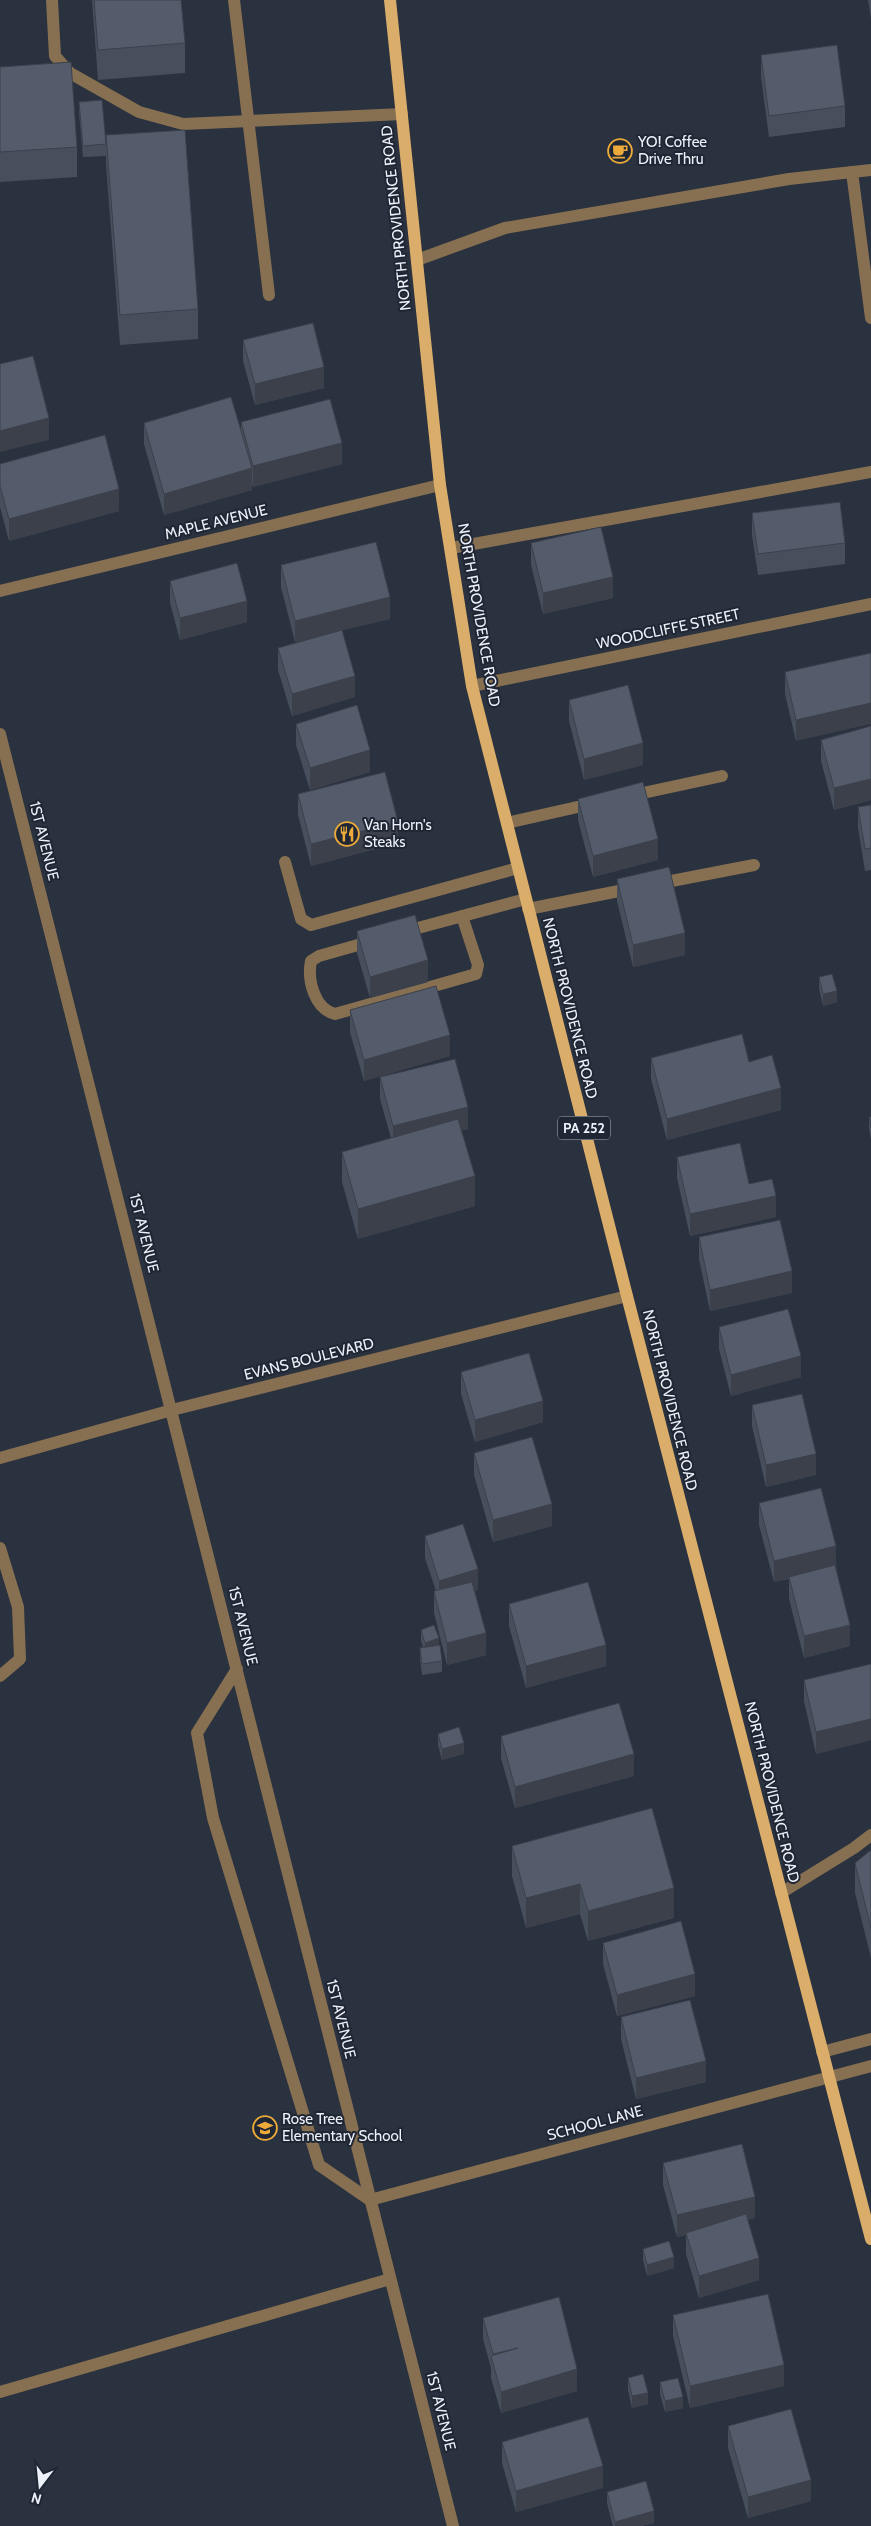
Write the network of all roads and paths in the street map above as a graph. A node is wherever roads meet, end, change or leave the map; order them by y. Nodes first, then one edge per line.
1 (52, 0) edge
2 (234, 0) edge
3 (390, 0) edge
4 (402, 114) junction
5 (249, 121) junction
6 (871, 170) edge
7 (852, 172) junction
8 (417, 260) junction
9 (868, 274) edge
10 (269, 295) dead end
11 (871, 318) edge
12 (871, 472) edge
13 (440, 485) junction
14 (451, 548) junction
15 (0, 590) edge
16 (871, 604) edge
17 (472, 686) junction
18 (0, 734) edge
19 (722, 776) dead end
20 (507, 823) junction
21 (285, 862) dead end
22 (754, 865) dead end
23 (518, 868) junction
24 (527, 904) junction
25 (462, 916) junction
26 (627, 1296) junction
27 (172, 1410) junction
28 (0, 1458) edge
29 (0, 1548) edge
30 (237, 1669) junction
31 (0, 1676) edge
32 (871, 1835) edge
33 (781, 1893) junction
34 (871, 2039) edge
35 (822, 2052) junction
36 (871, 2066) edge
37 (828, 2078) junction
38 (370, 2200) junction
39 (867, 2210) edge
40 (871, 2239) edge
41 (390, 2280) junction
42 (0, 2392) edge
43 (453, 2526) edge

1 - 5 street
2 - 5 street
3 - 4 main road, NORTH PROVIDENCE ROAD / PA 252
4 - 5 street
4 - 8 main road, NORTH PROVIDENCE ROAD / PA 252
5 - 10 street
6 - 7 street
7 - 8 street
7 - 9 street
8 - 13 main road, NORTH PROVIDENCE ROAD / PA 252
9 - 11 street
12 - 14 street
13 - 14 main road, NORTH PROVIDENCE ROAD / PA 252
13 - 15 street, MAPLE AVENUE
14 - 17 main road, NORTH PROVIDENCE ROAD / PA 252
16 - 17 street, WOODCLIFFE STREET
17 - 20 main road, NORTH PROVIDENCE ROAD / PA 252
18 - 27 street, 1ST AVENUE
19 - 20 street
20 - 23 main road, NORTH PROVIDENCE ROAD / PA 252
21 - 23 street
22 - 24 street
23 - 24 main road, NORTH PROVIDENCE ROAD / PA 252
24 - 25 street
24 - 26 main road, NORTH PROVIDENCE ROAD / PA 252
25 - 25 street
26 - 27 street, EVANS BOULEVARD
26 - 33 main road, NORTH PROVIDENCE ROAD / PA 252
27 - 28 street, EVANS BOULEVARD
27 - 30 street, 1ST AVENUE
29 - 31 street
30 - 38 street, 1ST AVENUE
30 - 38 street
32 - 33 street
33 - 35 main road, NORTH PROVIDENCE ROAD / PA 252
34 - 35 street
35 - 37 main road, NORTH PROVIDENCE ROAD / PA 252
36 - 37 street, SCHOOL LANE
37 - 38 street, SCHOOL LANE
37 - 39 main road, NORTH PROVIDENCE ROAD / PA 252
38 - 41 street, 1ST AVENUE
39 - 40 main road, NORTH PROVIDENCE ROAD / PA 252
41 - 42 street
41 - 43 street, 1ST AVENUE

